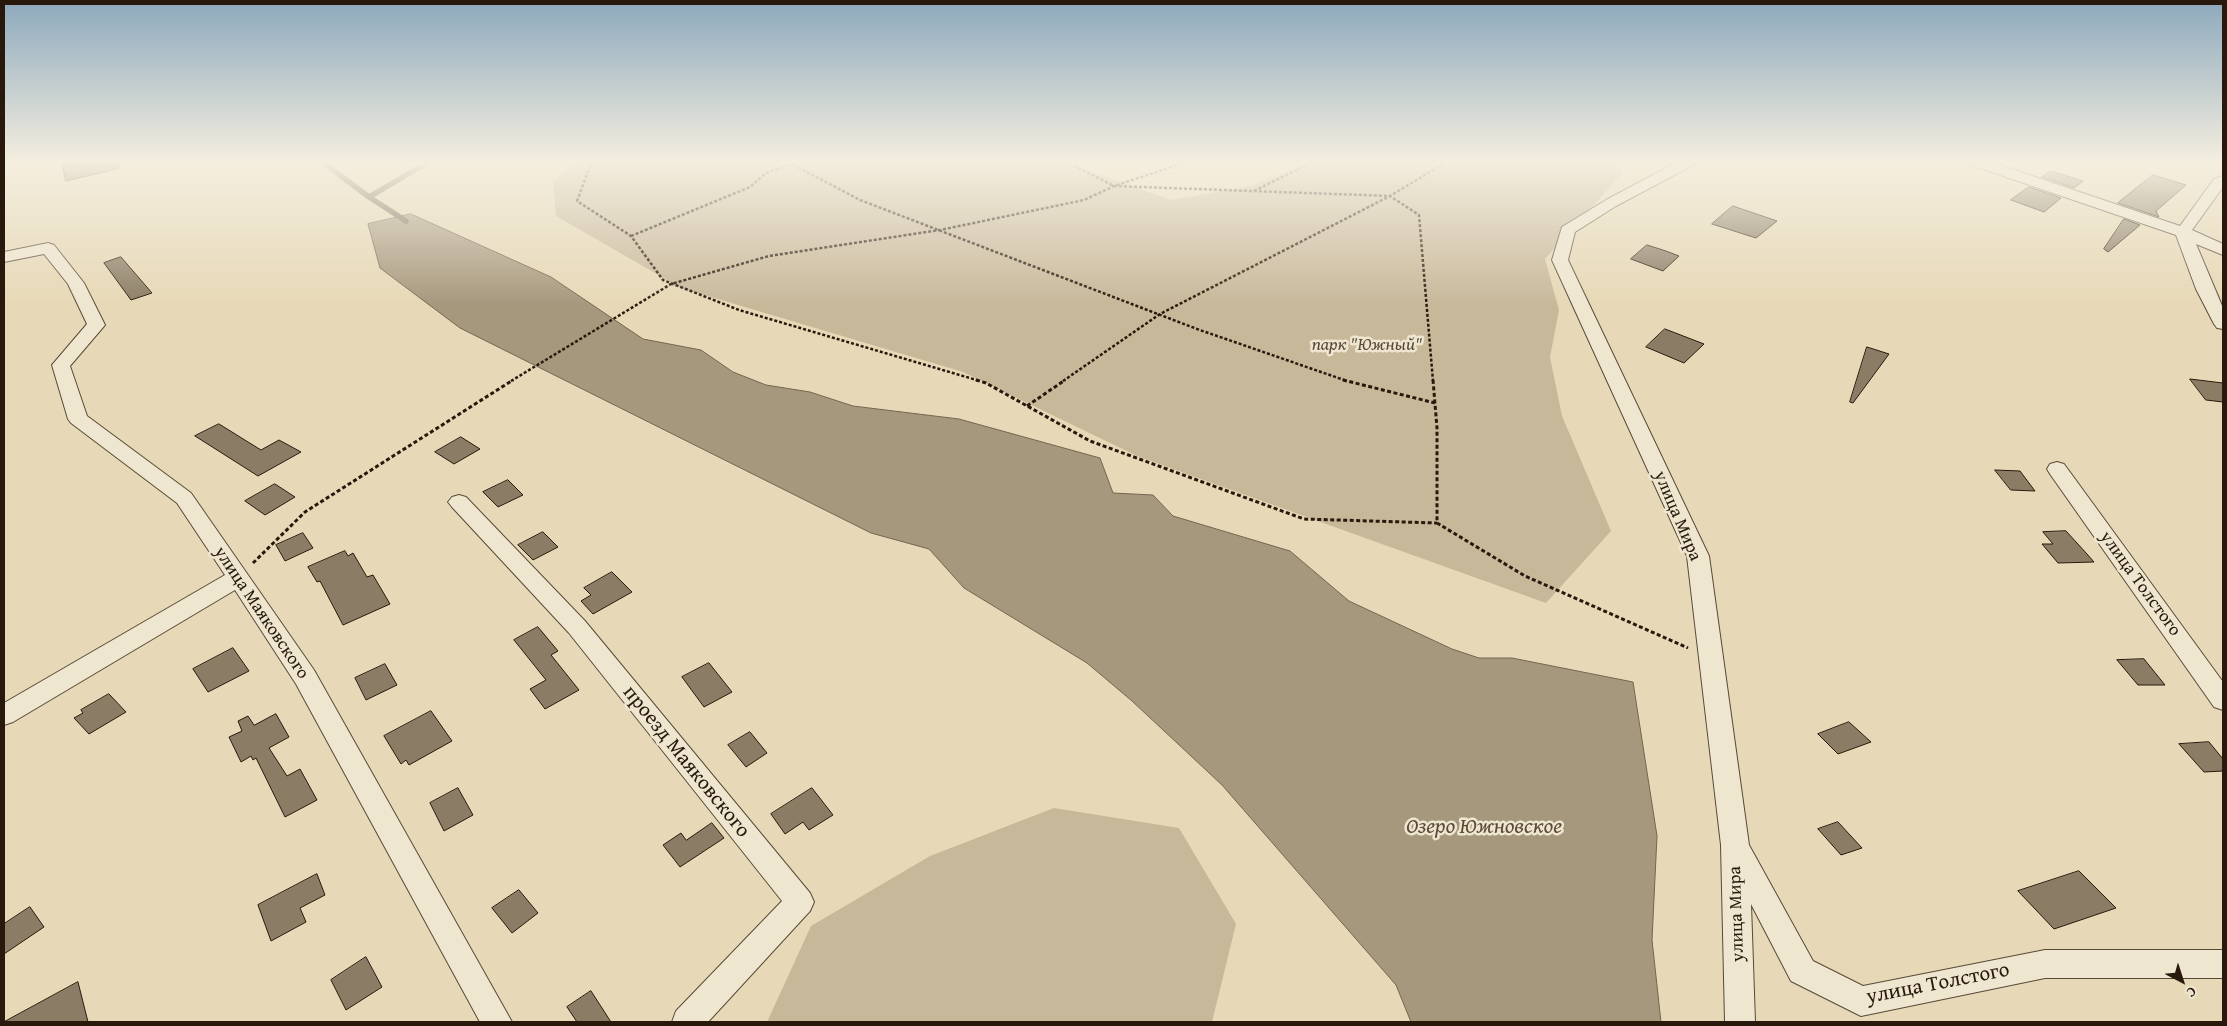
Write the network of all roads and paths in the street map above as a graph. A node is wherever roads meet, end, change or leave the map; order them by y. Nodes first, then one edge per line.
1 (589, 209) edge
2 (696, 209) edge
3 (884, 209) edge
4 (1041, 209) edge
5 (1365, 209) edge
6 (1410, 209) edge
7 (1602, 209) edge
8 (2115, 209) edge
9 (2200, 209) edge
10 (940, 230) junction
11 (2183, 232) junction
12 (631, 236) junction
13 (2223, 250) edge
14 (4, 257) edge
15 (671, 284) junction
16 (1160, 314) junction
17 (2223, 324) edge
18 (1435, 403) junction
19 (1027, 406) junction
20 (2057, 469) dead end
21 (459, 502) dead end
22 (1437, 523) junction
23 (238, 578) junction
24 (1711, 658) junction
25 (2223, 700) edge
26 (4, 715) edge
27 (1735, 845) junction
28 (2223, 964) edge
29 (497, 1022) edge
30 (687, 1022) edge
31 (1740, 1022) edge

1 - 12 path
2 - 12 path
3 - 10 path
4 - 10 path
5 - 16 path
6 - 18 path
7 - 24 street, улица Мира
8 - 11 street
9 - 11 street
10 - 15 path
10 - 16 path
11 - 13 street
11 - 17 street
12 - 15 path
14 - 23 street, улица Маяковского
15 - 19 path
15 - 23 path
16 - 18 path
16 - 19 path
18 - 22 path
19 - 22 path
20 - 25 street, улица Толстого
21 - 30 street, проезд Маяковского
22 - 24 path
23 - 26 street
23 - 29 street, улица Маяковского
24 - 27 street, улица Мира
27 - 28 street, улица Толстого
27 - 31 street, улица Мира

